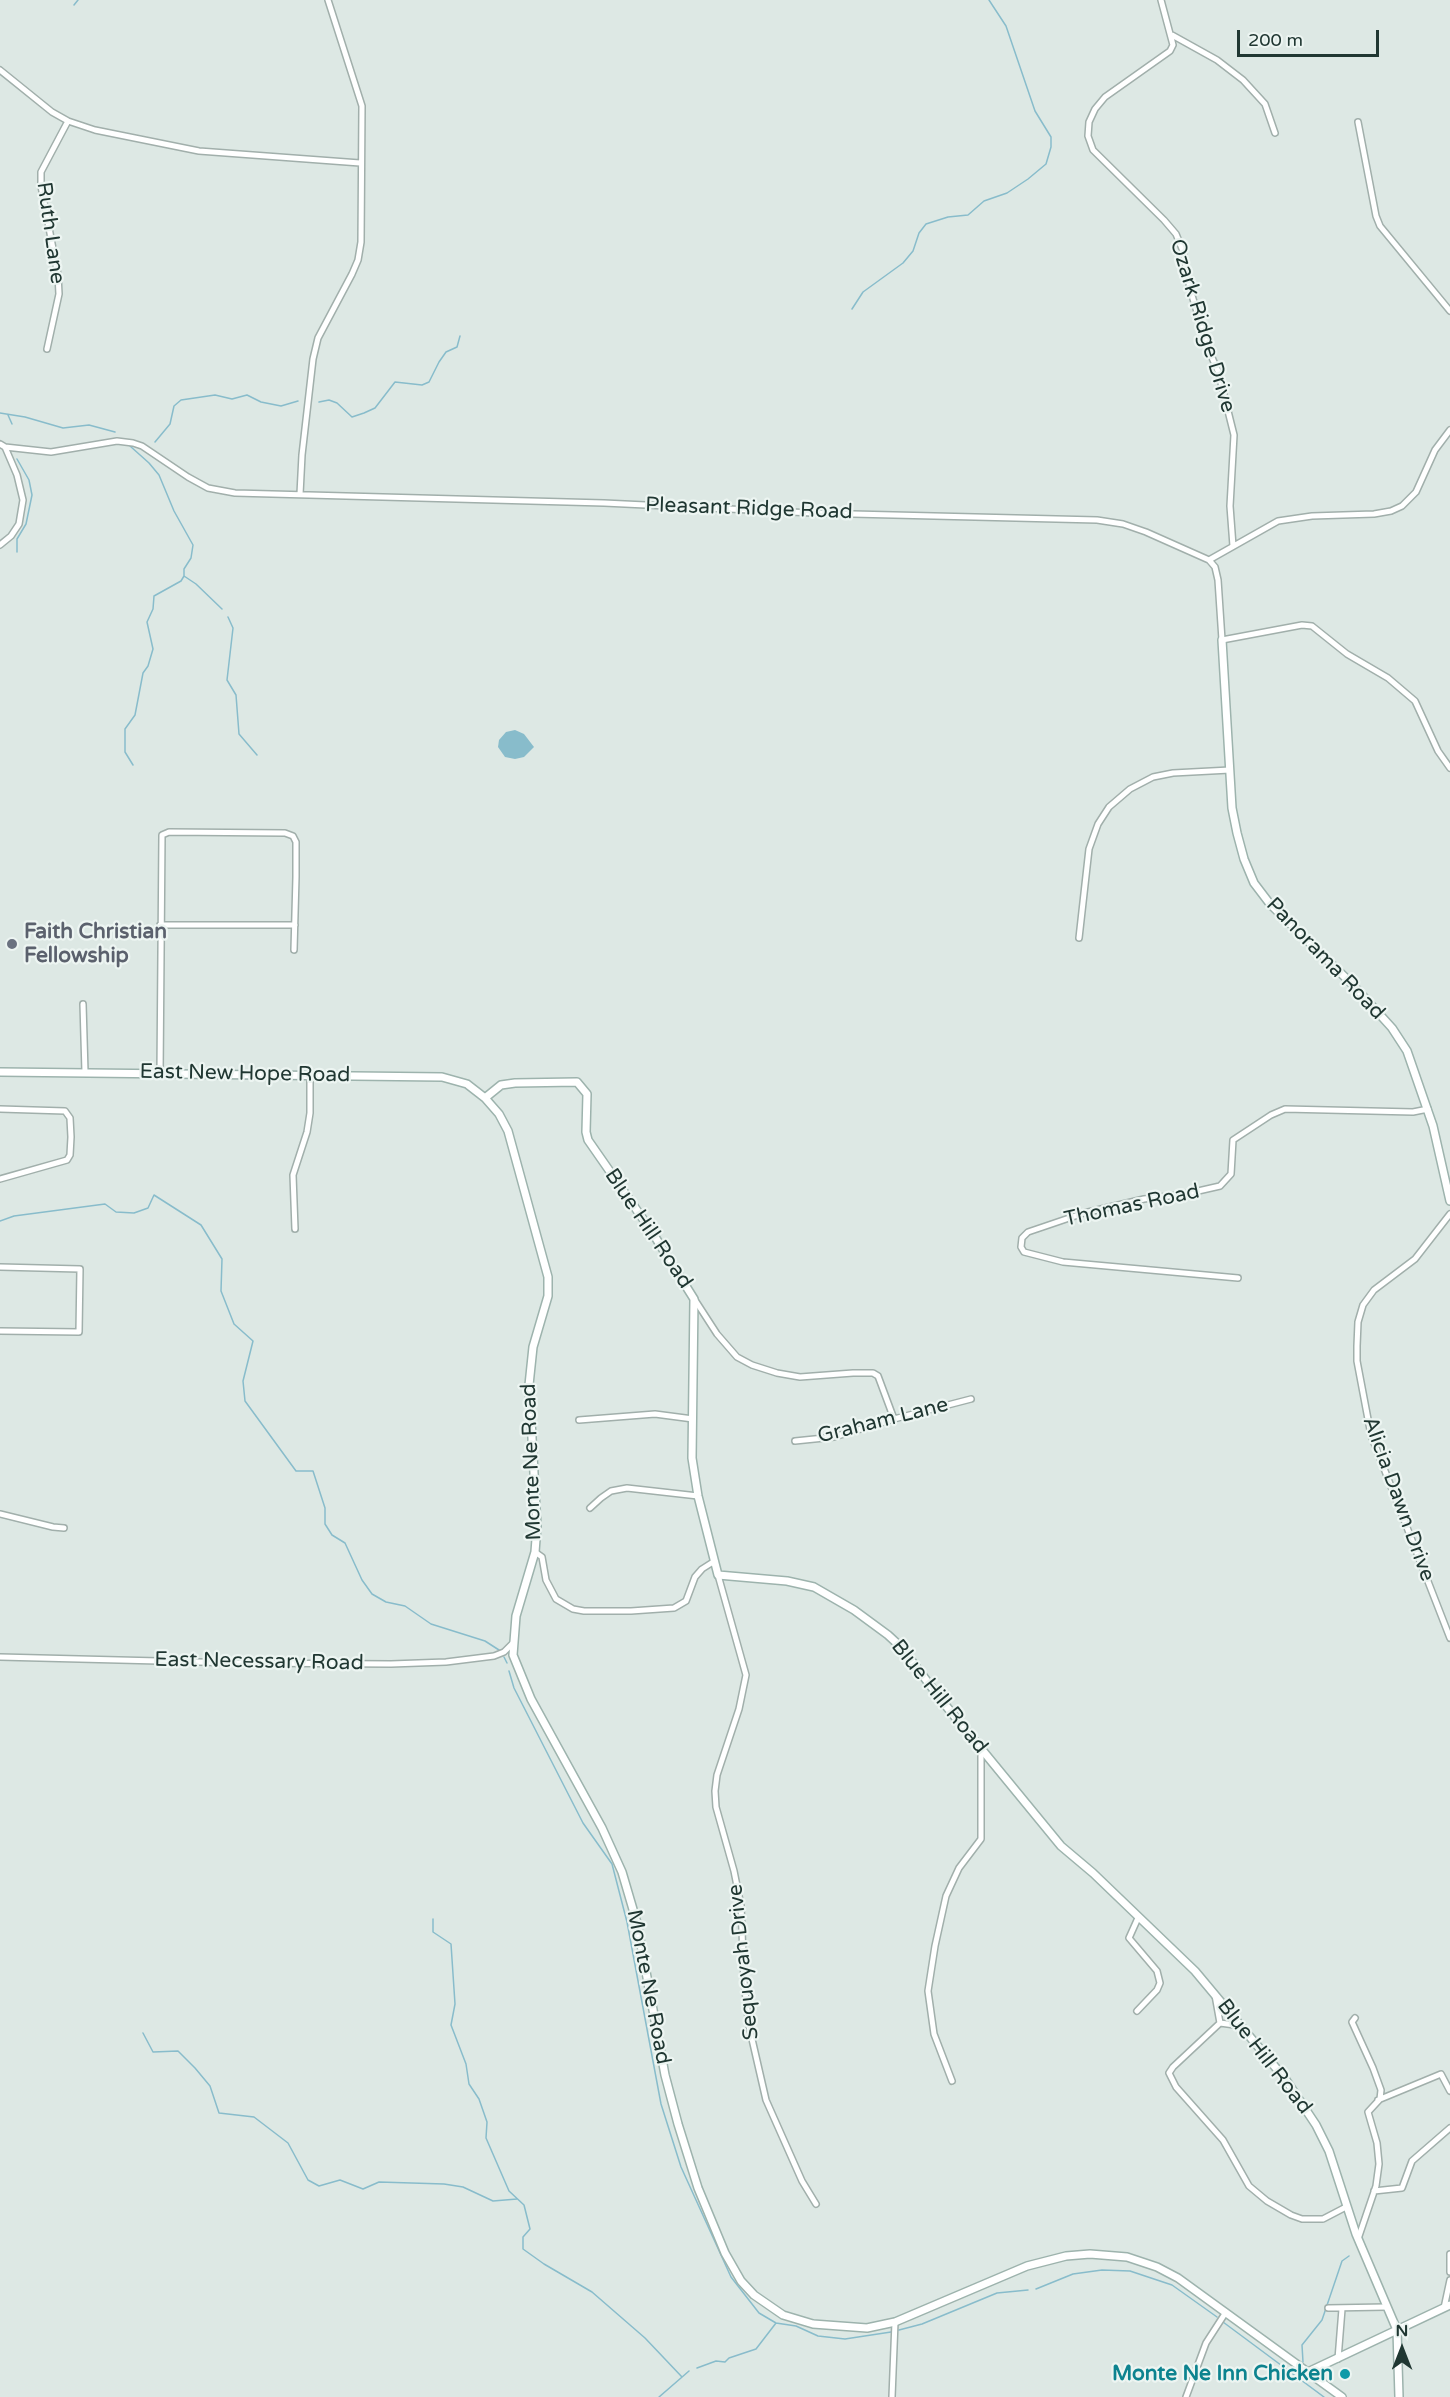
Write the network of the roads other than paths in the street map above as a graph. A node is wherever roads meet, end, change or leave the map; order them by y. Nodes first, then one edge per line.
1 (328, 0) edge
2 (1161, 0) edge
3 (1172, 35) junction
4 (0, 70) edge
5 (68, 121) junction
6 (1358, 122) dead end
7 (1275, 133) dead end
8 (360, 163) junction
9 (1450, 311) edge
10 (46, 349) dead end
11 (1450, 430) edge
12 (3, 446) edge
13 (300, 494) junction
14 (0, 545) edge
15 (1233, 546) junction
16 (1209, 560) junction
17 (1222, 640) junction
18 (1450, 768) edge
19 (1230, 770) junction
20 (160, 925) junction
21 (296, 925) junction
22 (1079, 938) dead end
23 (294, 950) dead end
24 (83, 1004) dead end
25 (0, 1072) edge
26 (85, 1072) junction
27 (160, 1073) junction
28 (310, 1074) junction
29 (485, 1098) junction
30 (0, 1108) edge
31 (1428, 1109) junction
32 (0, 1179) edge
33 (1450, 1201) edge
34 (1450, 1214) edge
35 (295, 1229) dead end
36 (0, 1267) edge
37 (1238, 1278) dead end
38 (694, 1299) junction
39 (0, 1331) edge
40 (971, 1399) dead end
41 (693, 1419) junction
42 (894, 1419) junction
43 (579, 1420) dead end
44 (795, 1441) dead end
45 (698, 1496) junction
46 (590, 1508) dead end
47 (0, 1514) edge
48 (64, 1528) dead end
49 (535, 1552) junction
50 (713, 1562) junction
51 (718, 1575) junction
52 (1450, 1638) edge
53 (513, 1643) junction
54 (0, 1657) edge
55 (981, 1748) junction
56 (1138, 1918) junction
57 (1215, 1994) junction
58 (1137, 2011) dead end
59 (1355, 2018) dead end
60 (1220, 2023) junction
61 (1243, 2026) junction
62 (952, 2082) dead end
63 (1450, 2091) edge
64 (1378, 2100) junction
65 (1450, 2128) edge
66 (1374, 2191) junction
67 (816, 2204) dead end
68 (1346, 2207) junction
69 (1358, 2239) junction
70 (1450, 2254) edge
71 (1450, 2272) edge
72 (1450, 2280) edge
73 (1386, 2307) junction
74 (1447, 2307) edge
75 (1328, 2308) dead end
76 (1342, 2309) junction
77 (1226, 2312) junction
78 (895, 2322) junction
79 (1396, 2330) junction
80 (1338, 2359) junction
81 (1308, 2372) junction
82 (892, 2397) edge
83 (1186, 2397) edge
84 (1341, 2397) edge
85 (1399, 2397) edge

1 - 8 street
2 - 3 street
3 - 7 street
3 - 15 street, Ozark Ridge Drive
4 - 5 street
5 - 8 street
5 - 10 street, Ruth Lane
6 - 9 street
8 - 13 street
11 - 15 street
12 - 13 street, Pleasant Ridge Road
12 - 14 street
13 - 16 street, Pleasant Ridge Road
15 - 16 street
16 - 17 street
17 - 18 street
17 - 19 street, Panorama Road
19 - 22 street
19 - 31 street, Panorama Road
20 - 21 street
20 - 21 street
20 - 27 street
21 - 23 street
24 - 26 street
25 - 26 street, East New Hope Road
26 - 27 street, East New Hope Road
27 - 28 street, East New Hope Road
28 - 29 street, East New Hope Road
28 - 35 street
29 - 38 street, Blue Hill Road
29 - 49 street, Monte Ne Road
30 - 32 street
31 - 33 street, Panorama Road
31 - 37 street, Thomas Road
34 - 52 street, Alicia Dawn Drive
36 - 39 street
38 - 41 street, Blue Hill Road
38 - 42 street
40 - 42 street, Graham Lane
41 - 43 street
41 - 45 street, Blue Hill Road
42 - 44 street, Graham Lane
45 - 46 street
45 - 50 street, Blue Hill Road
47 - 48 street
49 - 50 street
49 - 53 street, Monte Ne Road
50 - 51 street, Blue Hill Road
51 - 55 street, Blue Hill Road
51 - 67 street, Sequoyah Drive
53 - 54 street, East Necessary Road
53 - 78 street, Monte Ne Road
55 - 56 street, Blue Hill Road
55 - 62 street
56 - 57 street, Blue Hill Road
56 - 58 street
57 - 60 street
57 - 61 street, Blue Hill Road
59 - 64 street
60 - 61 street
60 - 68 street
61 - 68 street, Blue Hill Road
63 - 64 street
64 - 66 street
65 - 66 street
66 - 69 street
68 - 69 street, Blue Hill Road
69 - 73 street, Blue Hill Road
70 - 71 street
72 - 74 street
73 - 76 street
73 - 79 street, Blue Hill Road
74 - 79 street
75 - 76 street
76 - 80 street
77 - 78 street, Monte Ne Road
77 - 81 street, Monte Ne Road
77 - 83 street
78 - 82 street
79 - 80 street
79 - 85 street, Blue Hill Road
80 - 81 street
81 - 84 street, Monte Ne Road

